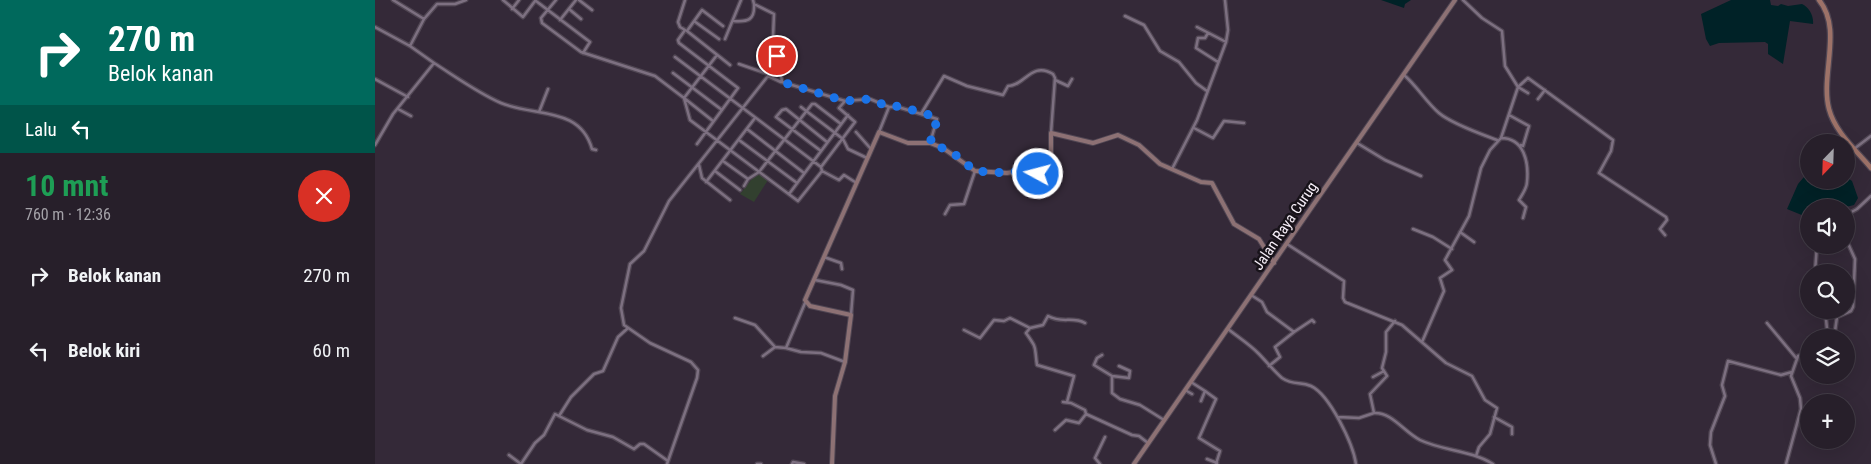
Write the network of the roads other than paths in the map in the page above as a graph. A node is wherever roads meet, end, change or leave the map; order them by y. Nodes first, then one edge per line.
1 (393, 0) edge
2 (466, 0) edge
3 (503, 0) edge
4 (519, 0) edge
5 (536, 0) edge
6 (556, 0) edge
7 (577, 0) edge
8 (685, 0) edge
9 (741, 0) edge
10 (753, 0) edge
11 (1225, 0) edge
12 (1455, 0) edge
13 (1463, 0) edge
14 (1819, 0) edge
15 (754, 4) junction
16 (512, 9) junction
17 (569, 9) junction
18 (548, 10) junction
19 (591, 10) dead end
20 (1125, 16) dead end
21 (424, 19) junction
22 (581, 19) dead end
23 (560, 20) junction
24 (694, 20) junction
25 (733, 20) junction
26 (723, 26) dead end
27 (375, 27) edge
28 (1197, 27) dead end
29 (686, 30) junction
30 (1208, 33) junction
31 (719, 39) dead end
32 (725, 40) dead end
33 (1227, 42) junction
34 (410, 46) junction
35 (583, 53) junction
36 (717, 55) junction
37 (675, 57) dead end
38 (777, 59) junction
39 (1218, 62) junction
40 (434, 63) junction
41 (739, 64) dead end
42 (708, 65) junction
43 (730, 65) dead end
44 (673, 73) dead end
45 (768, 75) junction
46 (1403, 75) junction
47 (700, 76) junction
48 (375, 79) edge
49 (1072, 79) dead end
50 (1055, 80) junction
51 (782, 82) junction
52 (692, 86) junction
53 (1518, 87) junction
54 (548, 89) dead end
55 (1545, 90) junction
56 (1207, 91) junction
57 (1528, 93) dead end
58 (408, 97) junction
59 (684, 98) junction
60 (1538, 99) dead end
61 (731, 100) junction
62 (845, 101) junction
63 (801, 107) dead end
64 (889, 107) junction
65 (743, 108) junction
66 (397, 109) junction
67 (722, 110) junction
68 (806, 111) junction
69 (539, 112) junction
70 (921, 114) junction
71 (848, 115) junction
72 (1509, 115) junction
73 (411, 116) dead end
74 (755, 118) junction
75 (799, 120) junction
76 (714, 121) junction
77 (1244, 123) dead end
78 (841, 124) junction
79 (1193, 128) junction
80 (747, 129) junction
81 (792, 130) junction
82 (706, 131) junction
83 (856, 132) dead end
84 (879, 132) junction
85 (834, 133) junction
86 (1051, 134) junction
87 (1843, 134) edge
88 (1871, 136) edge
89 (785, 139) junction
90 (843, 139) junction
91 (1499, 139) junction
92 (739, 140) junction
93 (719, 141) junction
94 (827, 142) junction
95 (930, 143) junction
96 (1355, 143) junction
97 (697, 144) dead end
98 (375, 145) edge
99 (1521, 145) junction
100 (871, 149) junction
101 (1855, 149) joint
102 (596, 150) dead end
103 (731, 150) junction
104 (821, 150) junction
105 (775, 151) junction
106 (867, 158) junction
107 (723, 160) junction
108 (767, 161) junction
109 (813, 161) junction
110 (699, 165) junction
111 (1871, 168) edge
112 (822, 169) junction
113 (1173, 169) junction
114 (715, 171) junction
115 (975, 171) junction
116 (759, 172) junction
117 (804, 173) junction
118 (1043, 176) junction
119 (1421, 176) dead end
120 (748, 179) junction
121 (1057, 180) dead end
122 (706, 182) junction
123 (855, 182) junction
124 (797, 183) junction
125 (744, 186) dead end
126 (740, 190) dead end
127 (789, 194) junction
128 (1871, 196) edge
129 (730, 200) dead end
130 (1855, 210) edge
131 (945, 214) dead end
132 (1523, 218) dead end
133 (1413, 229) dead end
134 (1460, 232) junction
135 (1665, 235) dead end
136 (1474, 242) dead end
137 (1287, 244) junction
138 (1452, 249) junction
139 (1853, 254) edge
140 (823, 256) junction
141 (1274, 263) junction
142 (842, 269) dead end
143 (815, 280) junction
144 (1251, 295) junction
145 (805, 302) junction
146 (851, 315) junction
147 (735, 318) dead end
148 (1395, 321) junction
149 (1314, 322) dead end
150 (1767, 323) dead end
151 (1085, 324) dead end
152 (628, 328) junction
153 (1030, 328) junction
154 (1228, 329) junction
155 (1835, 329) edge
156 (964, 330) dead end
157 (1293, 332) junction
158 (1422, 342) junction
159 (775, 347) junction
160 (786, 348) junction
161 (1800, 354) edge
162 (1101, 355) dead end
163 (763, 356) dead end
164 (1797, 359) junction
165 (845, 362) junction
166 (1119, 366) dead end
167 (1269, 366) junction
168 (1384, 371) junction
169 (1792, 372) junction
170 (1112, 376) junction
171 (1373, 377) dead end
172 (1190, 381) junction
173 (1184, 389) junction
174 (1205, 392) junction
175 (1192, 394) dead end
176 (1063, 402) dead end
177 (1067, 402) junction
178 (1201, 402) dead end
179 (1374, 413) junction
180 (1086, 414) junction
181 (559, 416) junction
182 (1338, 417) junction
183 (1494, 417) junction
184 (1164, 420) junction
185 (1055, 430) dead end
186 (1512, 434) dead end
187 (1105, 437) dead end
188 (1148, 443) junction
189 (509, 455) dead end
190 (1476, 456) junction
191 (1207, 458) dead end
192 (667, 463) edge
193 (1217, 463) edge
194 (521, 464) edge
195 (757, 464) edge
196 (761, 464) edge
197 (792, 464) edge
198 (804, 464) edge
199 (832, 464) edge
200 (1101, 464) edge
201 (1134, 464) edge
202 (1356, 464) edge
203 (1493, 464) edge
204 (1716, 464) edge
205 (1786, 464) edge

1 - 21 street
2 - 21 street
3 - 16 street
4 - 16 street
5 - 16 street
5 - 18 street
6 - 18 street
7 - 17 street
7 - 19 street
8 - 29 street
9 - 25 street
10 - 15 street
11 - 33 street
12 - 46 street, Jalan Raya Curug
13 - 53 street
14 - 87 main road
15 - 25 street
15 - 38 street
17 - 22 street
17 - 23 street
18 - 23 street
18 - 35 street
20 - 56 street
21 - 34 street
23 - 35 street
24 - 26 street
24 - 29 street
24 - 31 street
25 - 32 street
27 - 34 street
28 - 30 street
29 - 36 street
29 - 42 street
30 - 33 street
30 - 39 street
33 - 39 street
34 - 40 street
35 - 59 street
36 - 42 street
36 - 43 street
37 - 47 street
38 - 45 street
38 - 51 street
39 - 56 street
40 - 58 street
40 - 69 street
41 - 45 street
42 - 47 street
42 - 61 street
44 - 52 street
45 - 51 street
45 - 65 street
46 - 91 street
46 - 96 street, Jalan Raya Curug
47 - 52 street
47 - 61 street
48 - 58 street
49 - 50 street
50 - 70 street
50 - 86 street
51 - 62 street
52 - 59 street
52 - 67 street
53 - 55 street
53 - 57 street
53 - 72 street
54 - 69 street
55 - 60 street
55 - 135 street
56 - 79 street
58 - 66 street
59 - 76 street
59 - 82 street
61 - 65 street
61 - 67 street
62 - 64 street
62 - 71 street
63 - 68 street
64 - 70 street
64 - 84 street
65 - 74 street
65 - 93 street
66 - 73 street
66 - 98 street
67 - 76 street
68 - 75 street
68 - 78 street
68 - 85 street
69 - 102 street
70 - 95 street
71 - 78 street
71 - 90 street
72 - 91 street
72 - 99 street
74 - 80 street
74 - 89 street
75 - 81 street
75 - 81 street
75 - 94 street
76 - 82 street
77 - 79 street
78 - 85 street
79 - 113 street
80 - 92 street
80 - 105 street
81 - 89 street
81 - 104 street
82 - 93 street
82 - 97 street
83 - 100 street
84 - 95 street
84 - 100 street
85 - 90 street
85 - 94 street
86 - 113 street
86 - 118 street
88 - 101 street
89 - 105 street
89 - 109 street
90 - 106 street
90 - 112 street
91 - 99 street
91 - 134 street
92 - 103 street
92 - 108 street
93 - 103 street
93 - 110 street
94 - 104 street
95 - 115 street
96 - 119 street
96 - 137 street, Jalan Raya Curug
99 - 132 street
100 - 106 street
101 - 111 main road
103 - 107 street
103 - 116 street
104 - 109 street
105 - 108 street
105 - 117 street
106 - 123 street
107 - 114 street
107 - 120 street
108 - 116 street
108 - 124 street
109 - 112 street
109 - 117 street
110 - 122 street
110 - 152 street
112 - 123 street
112 - 127 street
113 - 141 street
114 - 122 street
114 - 126 street
115 - 118 street
115 - 131 street
116 - 120 street
116 - 127 street
117 - 124 street
118 - 121 street
120 - 125 street
122 - 129 street
123 - 140 street
124 - 127 street
128 - 130 street
133 - 138 street
134 - 136 street
134 - 138 street
137 - 141 street, Jalan Raya Curug
137 - 148 street
138 - 158 street
139 - 155 street
140 - 142 street
140 - 143 street
141 - 144 street, Jalan Raya Curug
143 - 145 street
143 - 146 street
144 - 154 street, Jalan Raya Curug
144 - 157 street
145 - 146 street
145 - 160 street
146 - 165 street
147 - 159 street
148 - 158 street
148 - 168 street
149 - 157 street
150 - 164 street
151 - 153 street
152 - 181 street
152 - 192 street
153 - 156 street
153 - 177 street
154 - 167 street
154 - 172 street, Jalan Raya Curug
157 - 167 street
158 - 183 street
159 - 160 street
159 - 163 street
160 - 165 street
161 - 164 street
162 - 170 street
164 - 169 street
165 - 199 street
166 - 170 street
167 - 182 street
168 - 171 street
168 - 179 street
169 - 204 street
169 - 205 street
170 - 184 street
172 - 173 street, Jalan Raya Curug
172 - 174 street
173 - 175 street
173 - 184 street, Jalan Raya Curug
174 - 178 street
174 - 193 street
176 - 177 street
177 - 180 street
179 - 182 street
179 - 190 street
180 - 185 street
180 - 188 street
181 - 192 street
181 - 194 street
182 - 202 street
183 - 186 street
183 - 190 street
184 - 188 street, Jalan Raya Curug
187 - 200 street
188 - 201 street, Jalan Raya Curug
189 - 194 street
190 - 203 street
191 - 193 street
195 - 196 street
197 - 198 street

